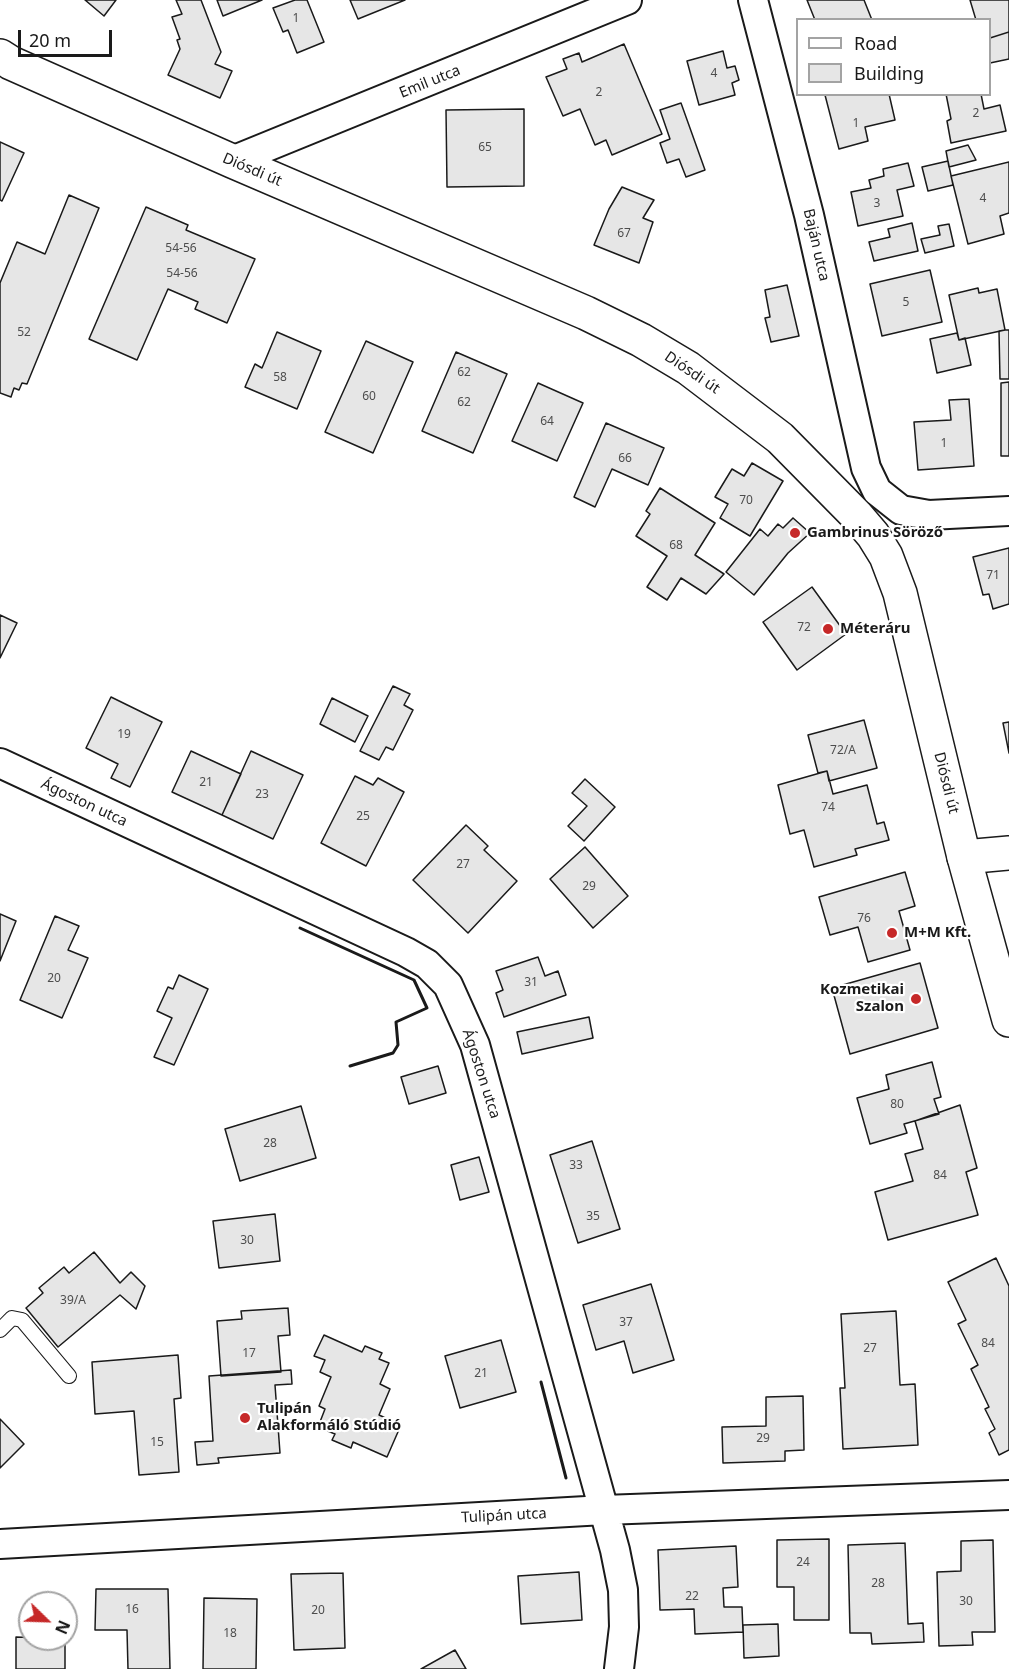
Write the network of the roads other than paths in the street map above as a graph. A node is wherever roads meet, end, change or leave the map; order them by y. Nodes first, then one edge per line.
1 (627, 0) edge
2 (753, 0) edge
3 (4, 60) edge
4 (232, 161) junction
5 (1009, 512) edge
6 (0, 763) edge
7 (1009, 853) edge
8 (964, 857) junction
9 (1009, 1020) edge
10 (0, 1330) edge
11 (69, 1376) dead end
12 (1009, 1495) edge
13 (604, 1510) junction
14 (0, 1544) edge
15 (619, 1669) edge

1 - 4 street, Emil utca
2 - 5 street, Baján utca
3 - 4 main road, Diósdi út
4 - 8 main road, Diósdi út
6 - 13 street, Ágoston utca
7 - 8 main road
8 - 9 main road, Diósdi út
10 - 11 lane
12 - 13 street, Tulipán utca
13 - 14 street, Tulipán utca
13 - 15 street, Ágoston utca

